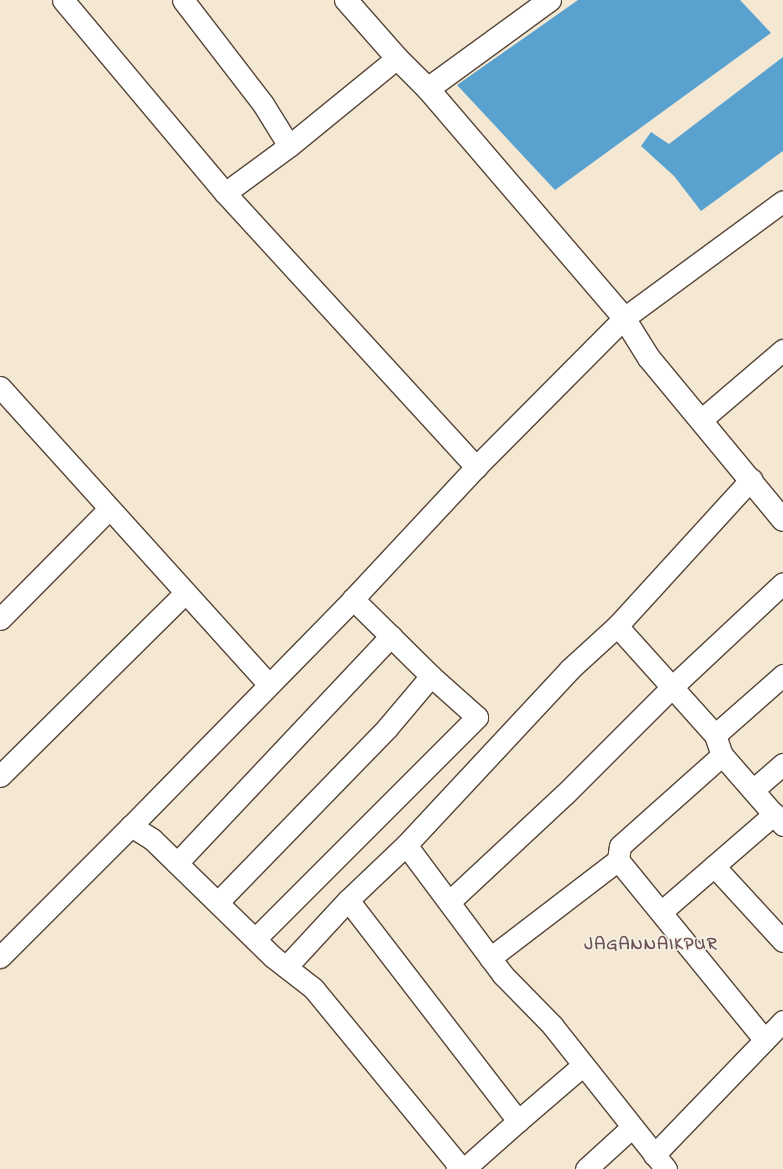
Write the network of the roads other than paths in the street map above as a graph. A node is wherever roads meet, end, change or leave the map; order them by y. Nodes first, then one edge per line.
1 (63, 0) edge
2 (183, 0) edge
3 (346, 0) edge
4 (550, 0) edge
5 (397, 58) junction
6 (428, 89) junction
7 (289, 146) junction
8 (225, 193) junction
9 (782, 204) edge
10 (624, 318) junction
11 (783, 350) edge
12 (0, 387) edge
13 (701, 420) junction
14 (476, 467) junction
15 (751, 479) junction
16 (109, 509) junction
17 (780, 509) edge
18 (783, 583) edge
19 (185, 592) junction
20 (353, 599) junction
21 (0, 618) edge
22 (617, 626) junction
23 (391, 636) junction
24 (783, 675) edge
25 (431, 676) junction
26 (268, 685) junction
27 (672, 687) junction
28 (715, 735) junction
29 (722, 755) junction
30 (783, 764) edge
31 (0, 776) edge
32 (753, 790) junction
33 (778, 820) edge
34 (131, 826) junction
35 (406, 846) junction
36 (618, 860) junction
37 (177, 863) junction
38 (714, 866) junction
39 (348, 900) junction
40 (218, 902) junction
41 (448, 902) junction
42 (661, 912) junction
43 (255, 938) junction
44 (783, 942) edge
45 (0, 957) edge
46 (490, 958) junction
47 (286, 967) junction
48 (783, 1021) edge
49 (765, 1040) junction
50 (582, 1066) junction
51 (518, 1121) junction
52 (632, 1127) junction
53 (660, 1162) edge
54 (457, 1169) edge
55 (464, 1169) edge
56 (586, 1169) edge

1 - 8 street
2 - 7 street
3 - 5 street
4 - 6 street
5 - 6 street
5 - 7 street
6 - 10 street
7 - 8 street
8 - 14 street
9 - 10 street
10 - 13 street
10 - 14 street
11 - 13 street
12 - 16 street
13 - 15 street
14 - 20 street
15 - 17 street
15 - 22 street
16 - 19 street
16 - 21 street
18 - 27 street
19 - 26 street
19 - 31 street
20 - 23 street
20 - 26 street
22 - 27 street
22 - 35 street
23 - 25 street
23 - 37 street
24 - 28 street
25 - 40 street
25 - 43 street
26 - 34 street
27 - 28 street
27 - 41 street
28 - 29 street
29 - 32 street
29 - 36 street
30 - 32 street
32 - 33 street
33 - 38 street
34 - 37 street
34 - 45 street
35 - 39 street
35 - 41 street
36 - 42 street
36 - 46 street
37 - 40 street
38 - 42 street
38 - 44 street
39 - 47 street
39 - 51 street
40 - 43 street
41 - 46 street
42 - 49 street
43 - 47 street
46 - 50 street
47 - 54 street
48 - 49 street
49 - 53 street
50 - 51 street
50 - 52 street
51 - 55 street
52 - 53 street
52 - 56 street

